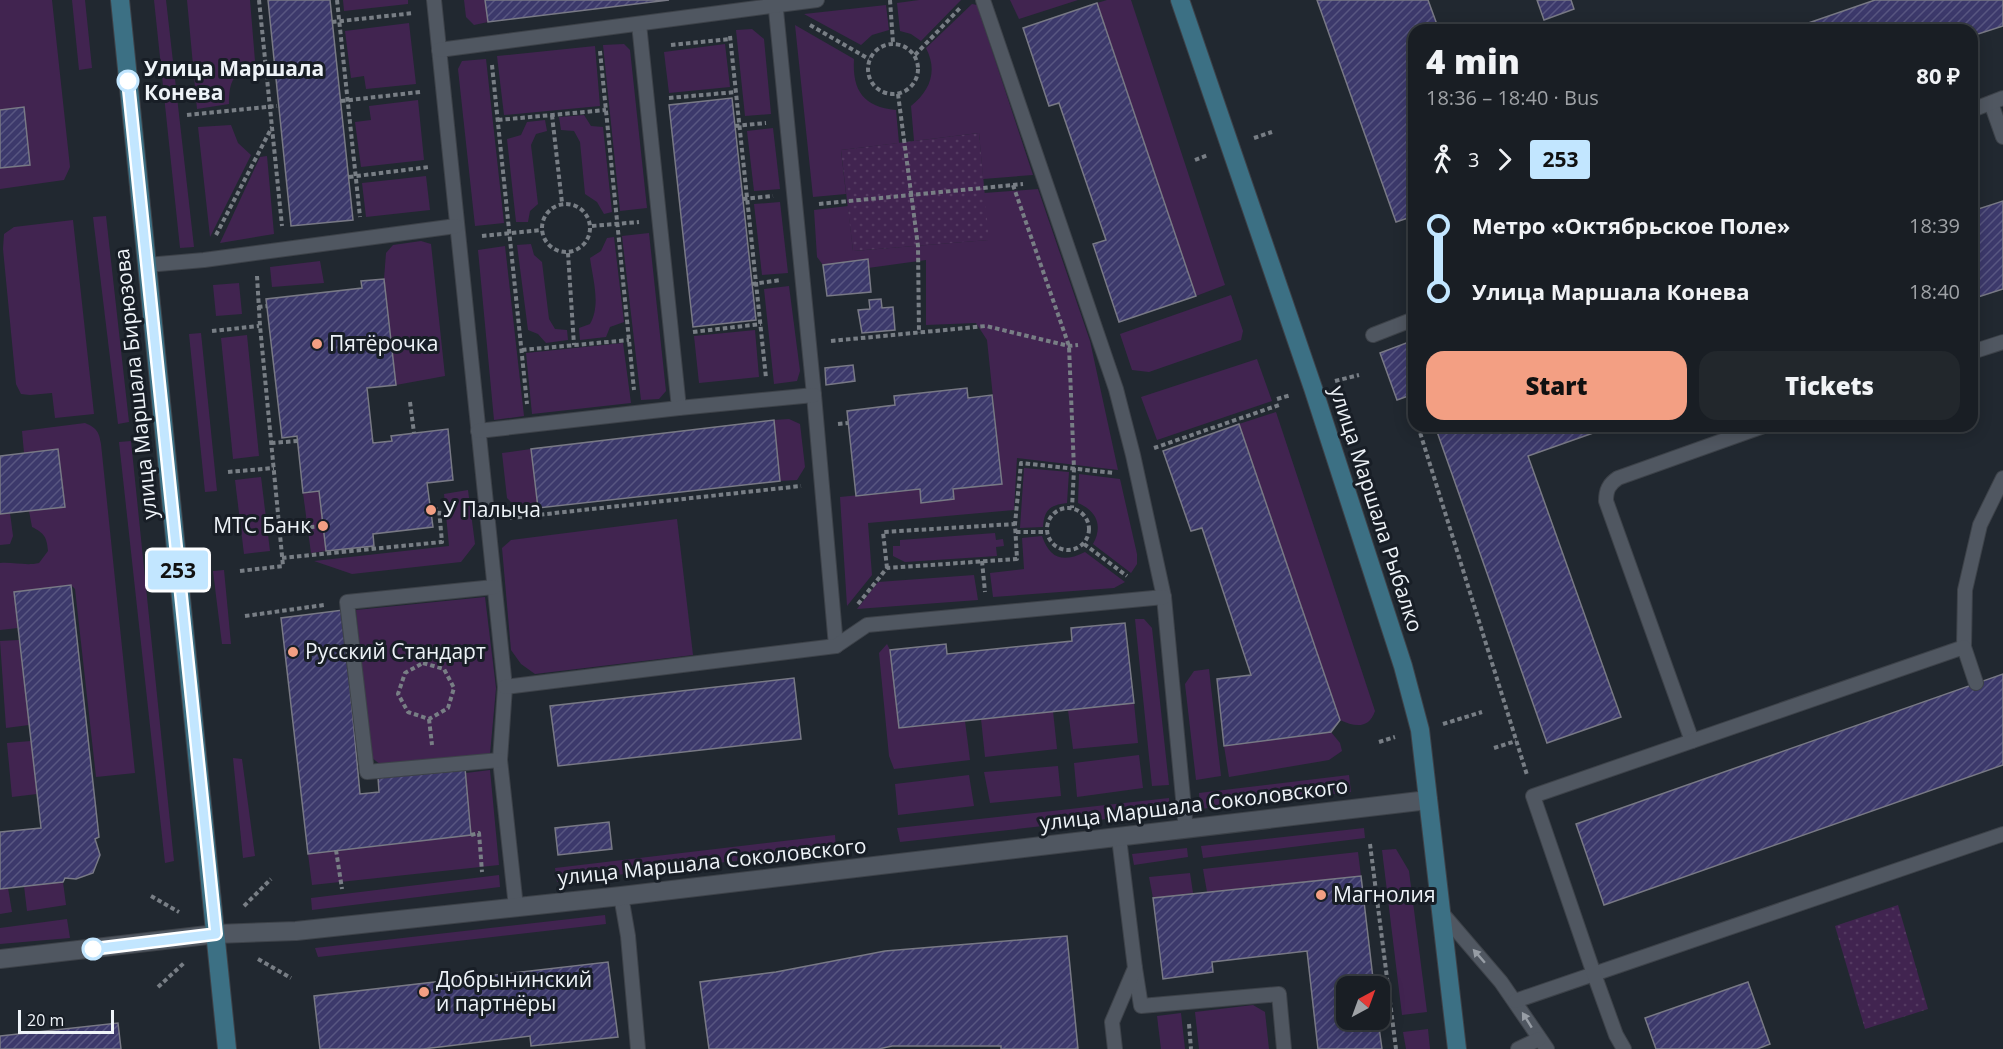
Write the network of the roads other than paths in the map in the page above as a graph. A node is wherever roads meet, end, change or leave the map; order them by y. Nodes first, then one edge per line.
1 (120, 0) edge
2 (434, 0) edge
3 (817, 0) edge
4 (983, 0) edge
5 (1180, 0) edge
6 (776, 3) edge
7 (639, 24) junction
8 (439, 50) junction
9 (1997, 100) edge
10 (1978, 108) edge
11 (2003, 136) edge
12 (457, 232) junction
13 (147, 266) junction
14 (1408, 321) edge
15 (1373, 335) dead end
16 (2003, 342) edge
17 (1978, 350) edge
18 (814, 396) junction
19 (679, 408) junction
20 (478, 432) junction
21 (1747, 432) edge
22 (2003, 478) edge
23 (494, 587) junction
24 (1160, 598) junction
25 (835, 639) junction
26 (1964, 647) junction
27 (1976, 683) dead end
28 (505, 687) junction
29 (1692, 741) junction
30 (500, 760) junction
31 (1428, 800) junction
32 (1186, 830) junction
33 (2003, 834) edge
34 (1119, 838) junction
35 (621, 896) junction
36 (516, 907) junction
37 (1441, 912) junction
38 (216, 934) junction
39 (0, 960) edge
40 (1135, 968) junction
41 (1594, 974) junction
42 (1515, 1001) junction
43 (1543, 1044) edge
44 (227, 1049) edge
45 (638, 1049) edge
46 (1115, 1049) edge
47 (1284, 1049) edge
48 (1457, 1049) edge
49 (1518, 1049) edge
50 (1624, 1049) edge

1 - 13 street, улица Маршала Бирюзова
2 - 8 lane
3 - 6 lane
4 - 24 lane
5 - 31 street, улица Маршала Рыбалко
6 - 7 lane
6 - 18 lane
7 - 8 lane
7 - 19 lane
8 - 12 lane
9 - 10 lane
9 - 11 lane
12 - 13 lane
12 - 20 lane
13 - 38 street, улица Маршала Бирюзова
14 - 15 lane
16 - 17 lane
18 - 19 lane
18 - 25 lane
19 - 20 lane
20 - 23 lane
21 - 29 lane
22 - 26 lane
23 - 28 lane
23 - 30 lane
24 - 25 lane
24 - 32 lane
25 - 28 lane
26 - 27 lane
26 - 29 lane
28 - 30 lane
29 - 41 lane
30 - 36 lane
31 - 32 street, улица Маршала Соколовского
31 - 37 street, улица Маршала Рыбалко
32 - 34 street, улица Маршала Соколовского
33 - 41 lane
34 - 35 street, улица Маршала Соколовского
34 - 40 lane
35 - 36 street, улица Маршала Соколовского
35 - 45 lane
36 - 38 street, улица Маршала Соколовского
42 -> 37 lane
37 - 48 street, улица Маршала Рыбалко
38 - 39 street, улица Маршала Соколовского
38 - 44 street, улица Маршала Бирюзова
40 - 46 lane
40 - 47 lane
41 - 42 lane
41 - 50 lane
43 -> 42 lane
43 - 49 lane

